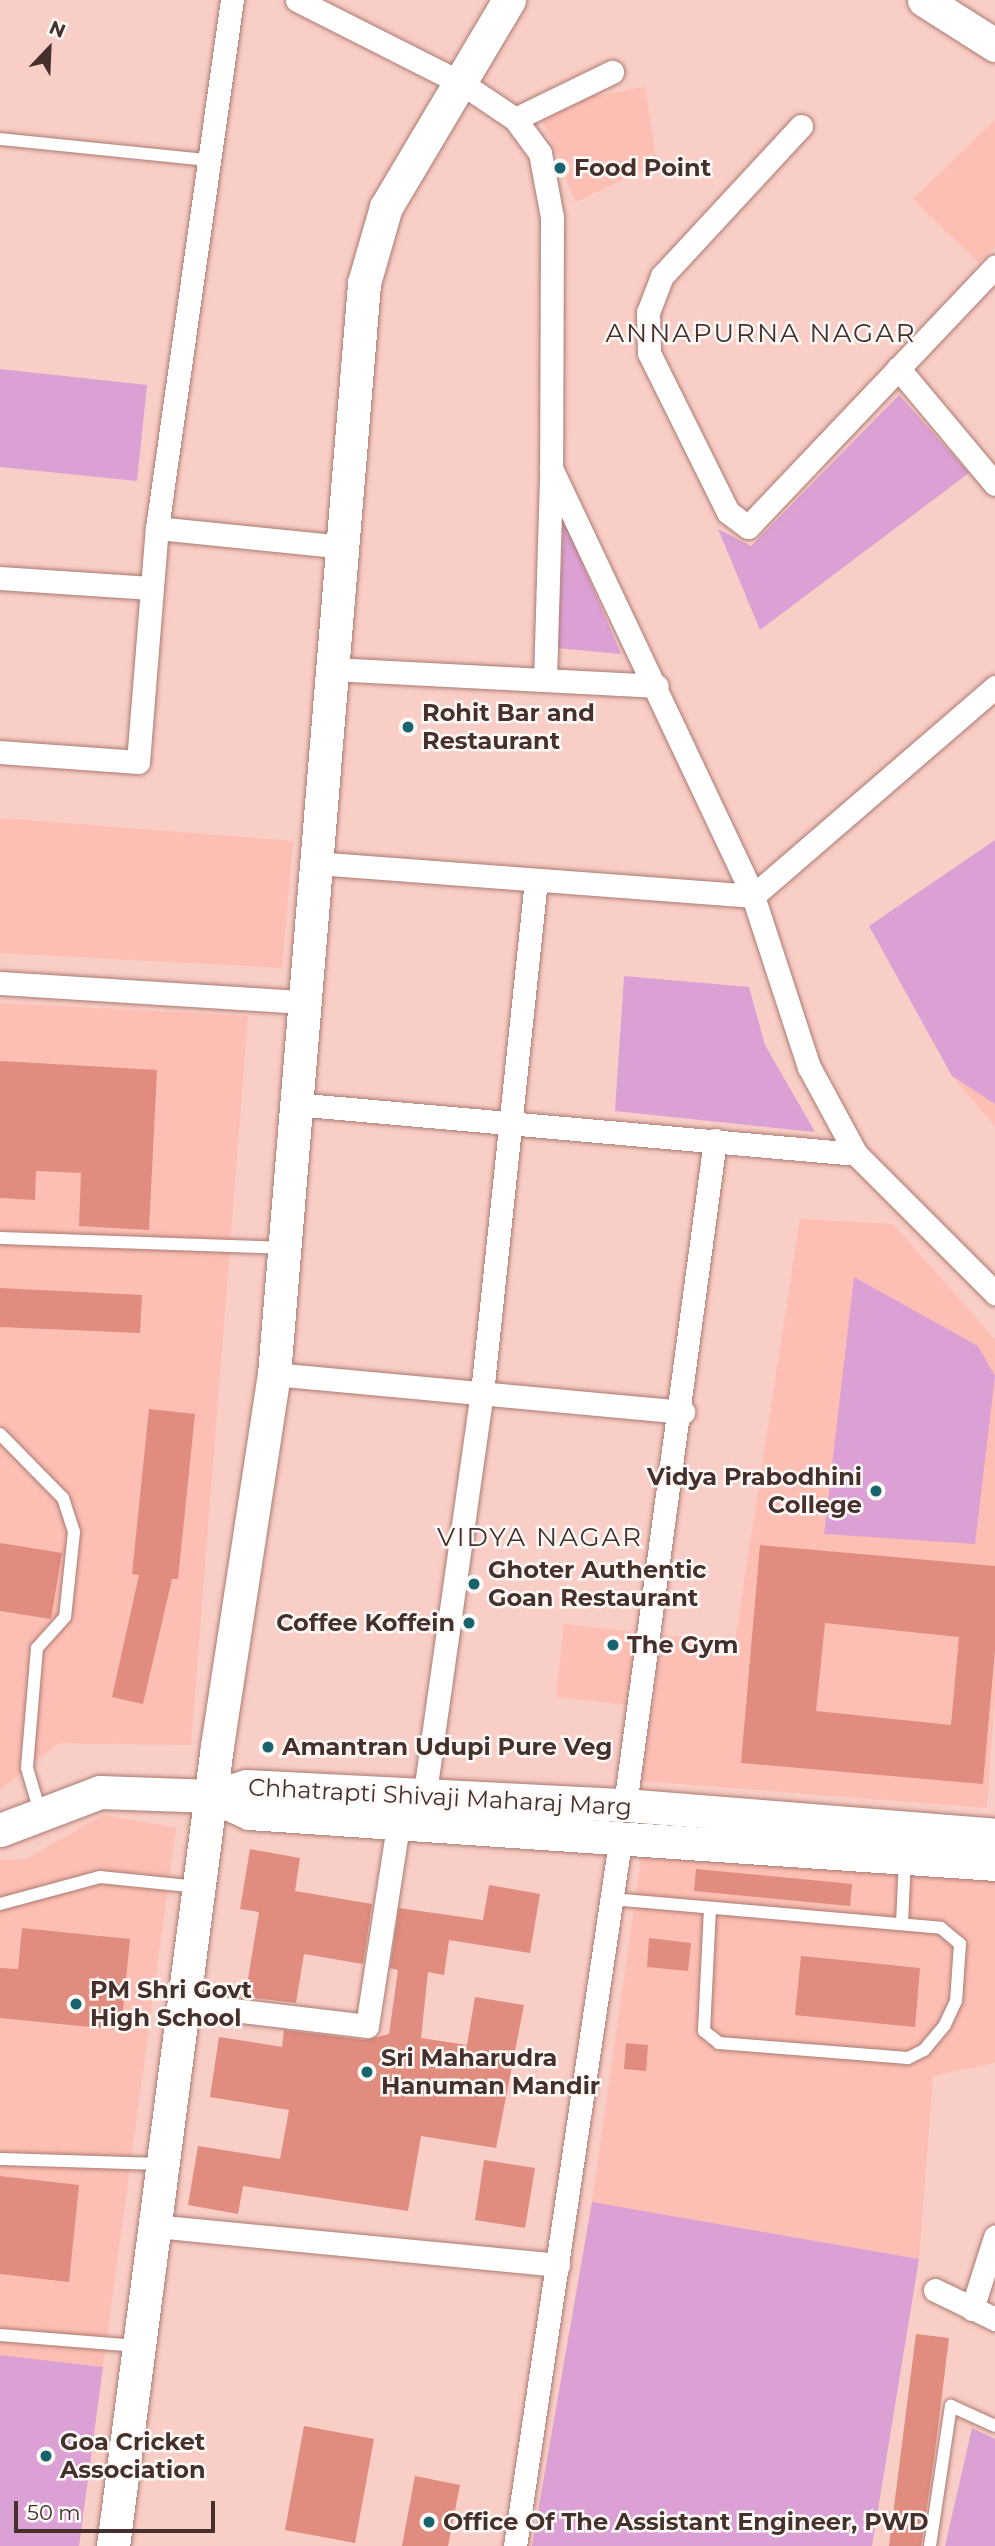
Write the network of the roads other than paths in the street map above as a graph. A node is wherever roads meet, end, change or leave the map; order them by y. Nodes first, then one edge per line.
1 (232, 0) edge
2 (297, 0) edge
3 (509, 0) edge
4 (939, 4) edge
5 (995, 45) edge
6 (612, 72) dead end
7 (463, 84) junction
8 (515, 119) junction
9 (801, 126) dead end
10 (0, 139) edge
11 (207, 160) junction
12 (995, 267) edge
13 (898, 368) junction
14 (551, 468) junction
15 (995, 484) edge
16 (157, 528) junction
17 (344, 547) junction
18 (0, 578) edge
19 (151, 588) junction
20 (334, 669) junction
21 (545, 680) junction
22 (657, 686) junction
23 (995, 687) edge
24 (0, 752) edge
25 (315, 863) junction
26 (536, 880) junction
27 (753, 896) junction
28 (0, 982) edge
29 (304, 1002) junction
30 (294, 1104) junction
31 (512, 1121) junction
32 (715, 1140) junction
33 (856, 1154) junction
34 (0, 1238) edge
35 (282, 1248) junction
36 (995, 1293) edge
37 (274, 1374) junction
38 (482, 1393) junction
39 (682, 1412) junction
40 (0, 1434) edge
41 (425, 1793) junction
42 (212, 1796) junction
43 (40, 1812) junction
44 (399, 1820) junction
45 (623, 1820) junction
46 (0, 1830) edge
47 (995, 1835) edge
48 (905, 1857) junction
49 (995, 1864) edge
50 (198, 1886) junction
51 (612, 1899) junction
52 (0, 1904) edge
53 (710, 1908) junction
54 (902, 1924) junction
55 (183, 2004) junction
56 (0, 2159) edge
57 (162, 2164) junction
58 (154, 2226) junction
59 (995, 2238) edge
60 (558, 2265) junction
61 (935, 2290) dead end
62 (972, 2309) junction
63 (995, 2319) edge
64 (0, 2335) edge
65 (138, 2346) junction
66 (995, 2426) edge
67 (113, 2546) edge
68 (515, 2546) edge
69 (930, 2546) edge

1 - 11 street
2 - 7 street
3 - 7 street
4 - 5 street
6 - 8 street
7 - 8 street
7 - 17 street
8 - 14 street
9 - 13 street
10 - 11 lane
11 - 16 street
12 - 13 street
13 - 15 street
14 - 21 street
14 - 22 street
16 - 17 street
16 - 19 street
17 - 20 street
18 - 19 street
19 - 24 street
20 - 21 street
20 - 25 street
21 - 22 street
22 - 27 street
23 - 27 street
25 - 26 street
25 - 29 street
26 - 27 street
26 - 31 street
27 - 33 street
28 - 29 street
29 - 30 street
30 - 31 street
30 - 35 street
31 - 32 street
31 - 38 street
32 - 33 street
32 - 39 street
33 - 36 street
34 - 35 lane
35 - 37 street
37 - 38 street
37 - 42 street
38 - 39 street
38 - 41 street
39 - 45 street
40 - 43 lane
41 - 42 street, Chhatrapti Shivaji Maharaj Marg
41 - 45 street, Chhatrapti Shivaji Maharaj Marg
42 - 43 street
42 - 44 street, Chhatrapti Shivaji Maharaj Marg
42 - 50 street
43 - 46 street
44 - 45 street, Chhatrapti Shivaji Maharaj Marg
44 - 55 street
45 - 47 street, Chhatrapti Shivaji Maharaj Marg
45 - 48 street, Chhatrapti Shivaji Maharaj Marg
45 - 51 street
48 - 49 street, Chhatrapti Shivaji Maharaj Marg
48 - 54 lane
50 - 52 lane
50 - 55 street
51 - 53 lane
51 - 60 street
53 - 54 lane
53 - 54 lane
55 - 57 street
56 - 57 lane
57 - 58 street
58 - 60 street
58 - 65 street
59 - 62 street
60 - 68 street
61 - 62 street
62 - 63 street
64 - 65 lane
65 - 67 street
66 - 69 lane

